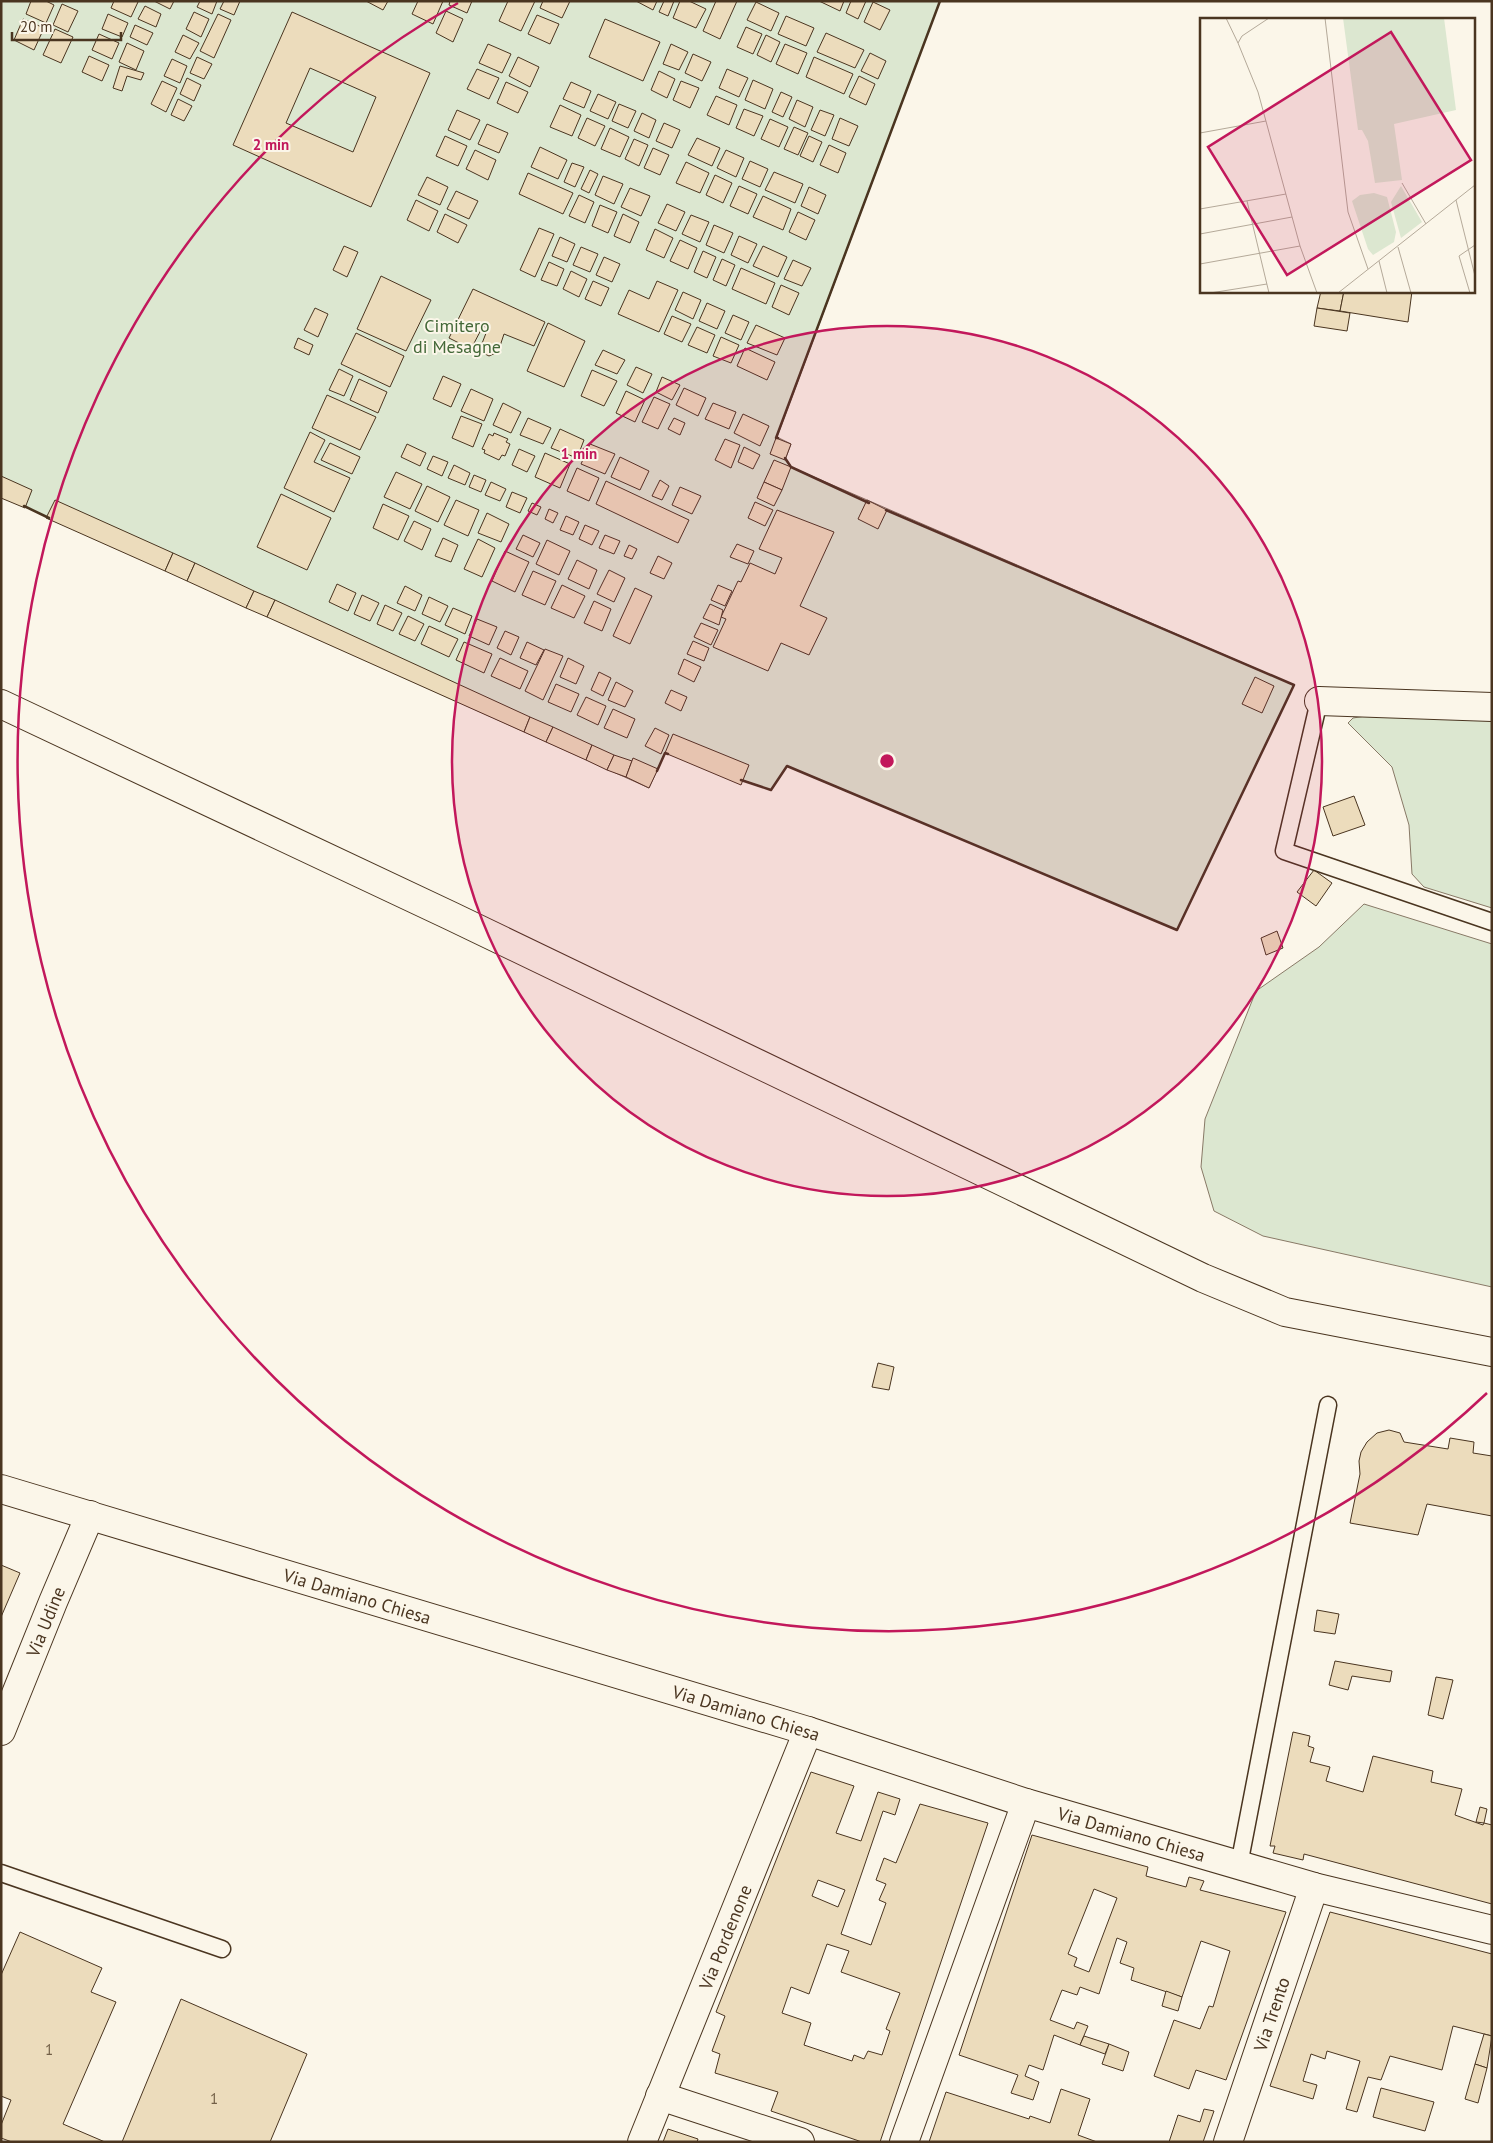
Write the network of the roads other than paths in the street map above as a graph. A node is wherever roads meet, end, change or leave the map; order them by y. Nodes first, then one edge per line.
1 (1319, 701) joint
2 (1, 704) edge
3 (1492, 706) edge
4 (1492, 922) edge
5 (1492, 1352) edge
6 (1328, 1405) dead end
7 (1, 1489) edge
8 (90, 1515) junction
9 (1, 1731) edge
10 (808, 1731) junction
11 (1026, 1803) junction
12 (1239, 1865) junction
13 (1, 1874) edge
14 (1314, 1887) junction
15 (1492, 1930) edge
16 (222, 1949) dead end
17 (660, 2096) junction
18 (642, 2142) edge
19 (800, 2142) edge
20 (904, 2142) edge
21 (1228, 2142) edge

1 - 3 street
1 - 4 lane
2 - 5 street
6 - 12 lane
7 - 8 street, Via Damiano Chiesa
8 - 9 street, Via Udine
8 - 10 street, Via Damiano Chiesa
10 - 11 street, Via Damiano Chiesa
10 - 17 street, Via Pordenone
11 - 12 street, Via Damiano Chiesa
11 - 20 street
12 - 14 street, Via Damiano Chiesa
13 - 16 lane
14 - 15 street, Via Damiano Chiesa
14 - 21 street, Via Trento
17 - 18 street, Via Pordenone
17 - 19 street

